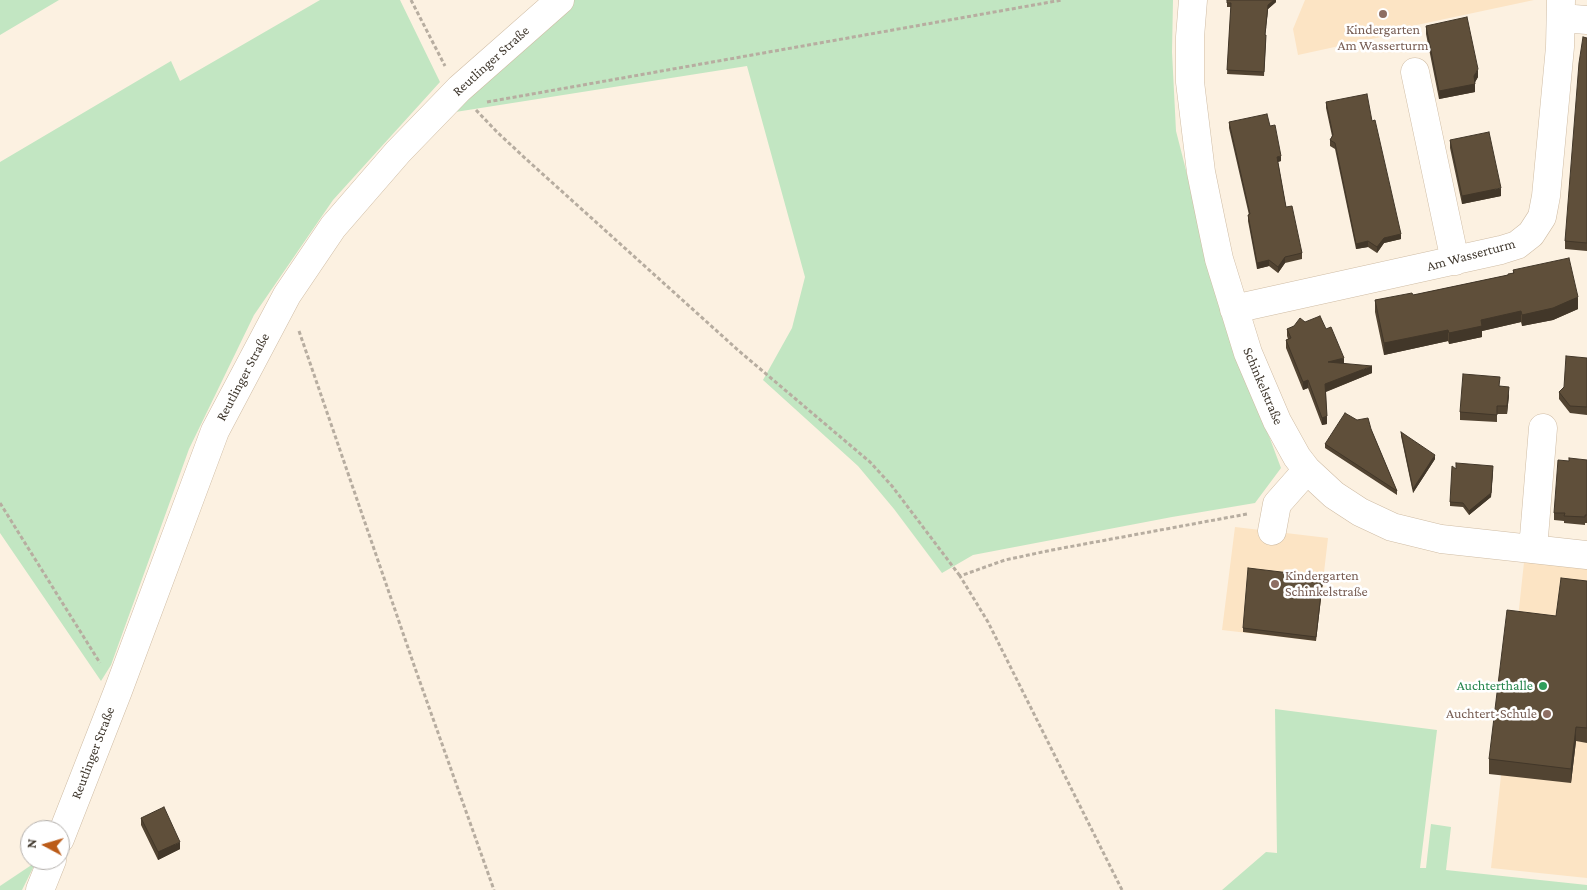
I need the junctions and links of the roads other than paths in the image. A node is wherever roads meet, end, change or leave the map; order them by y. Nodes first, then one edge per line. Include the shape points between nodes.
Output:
1 (560, 0) edge
2 (1192, 0) edge
3 (1570, 12) edge
4 (1414, 72) dead end
5 (1455, 260) junction
6 (1234, 309) junction
7 (1543, 428) dead end
8 (1308, 470) junction
9 (1272, 531) dead end
10 (1533, 550) junction
11 (1587, 555) edge
12 (67, 820) edge
13 (48, 870) edge
14 (40, 890) edge

1 - 12 street, Reutlinger Straße via 465,97 398,152 333,227 287,295 215,431
2 - 6 street, Schinkelstraße via 1190,82 1196,138 1211,221
3 - 5 street, Am Wasserturm via 1542,217 1531,234 1517,245
4 - 5 street
5 - 6 street, Am Wasserturm
6 - 8 street, Schinkelstraße via 1248,354 1277,421
7 - 10 street
8 - 9 street via 1277,504
8 - 10 street, Schinkelstraße via 1348,505 1392,527 1428,537
10 - 11 street, Schinkelstraße
13 - 14 street

